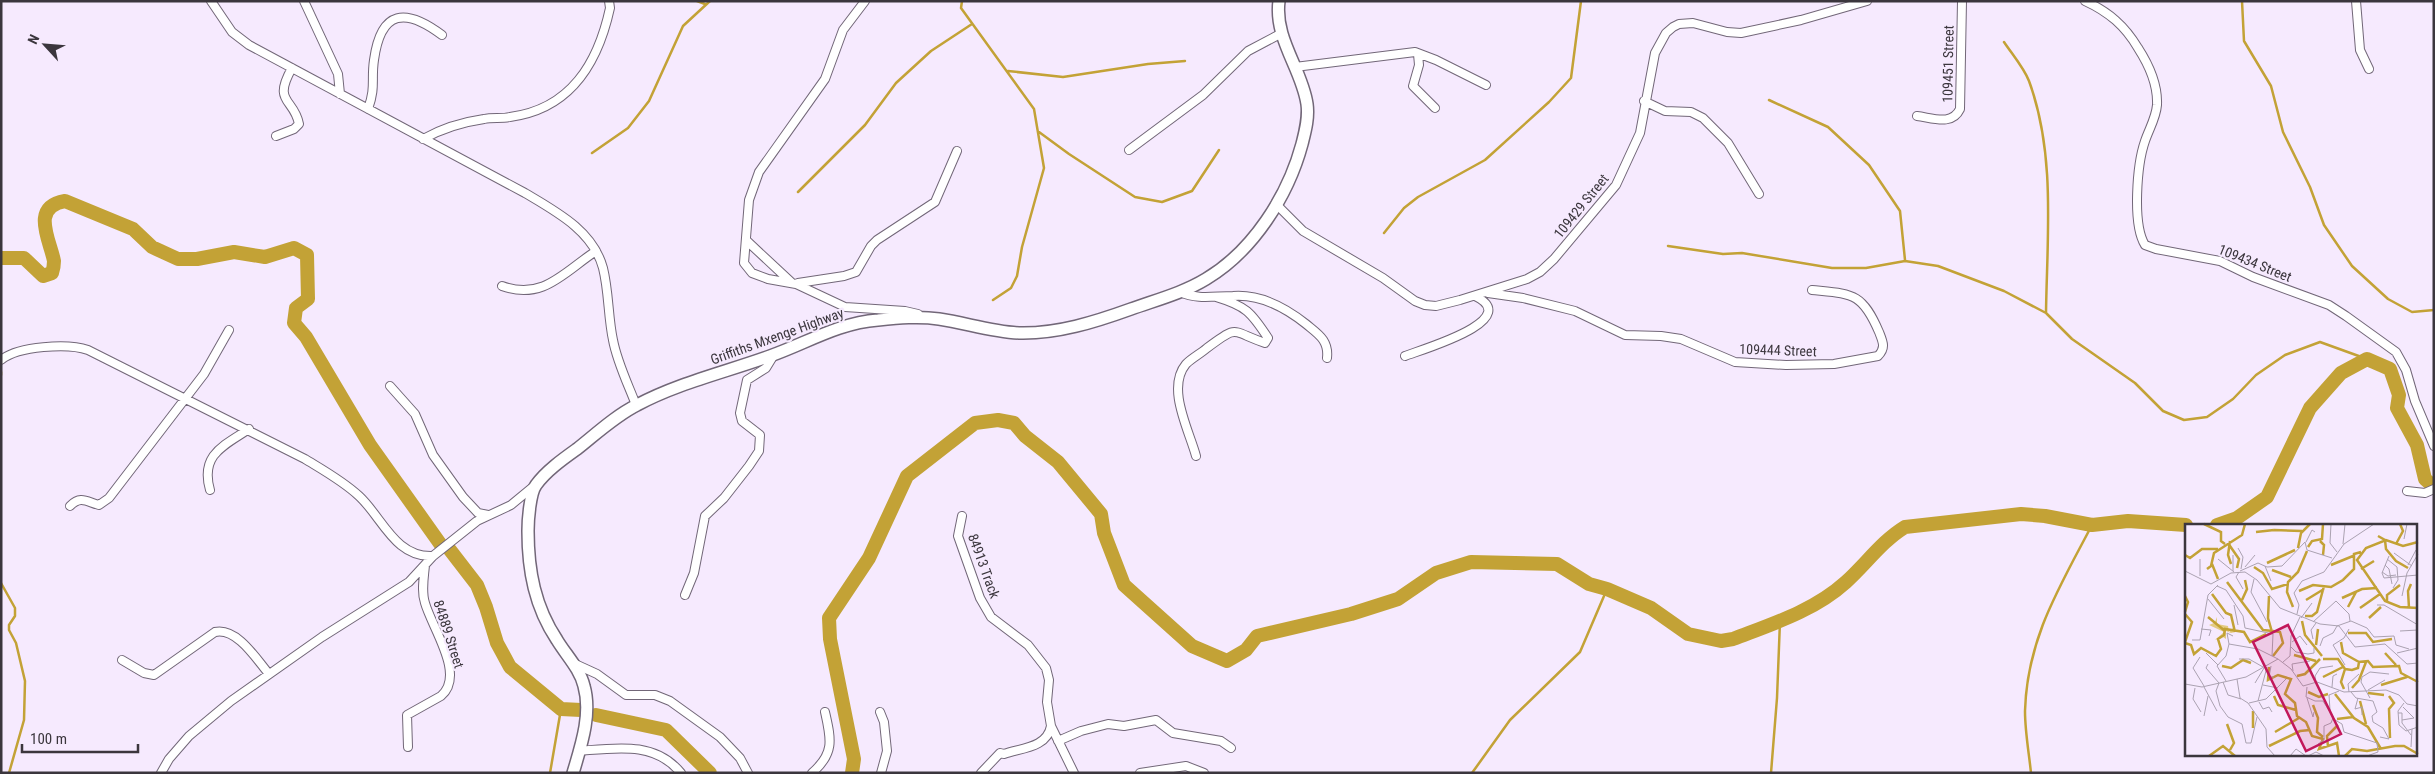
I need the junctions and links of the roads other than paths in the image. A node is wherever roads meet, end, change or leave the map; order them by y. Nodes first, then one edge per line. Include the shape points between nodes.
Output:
1 (210, 1) edge
2 (304, 1) edge
3 (609, 1) edge
4 (865, 1) edge
5 (1279, 1) edge
6 (1867, 1) edge
7 (1962, 1) edge
8 (2085, 1) edge
9 (2356, 1) edge
10 (1282, 33) junction
11 (442, 35) dead end
12 (1418, 54) junction
13 (1295, 67) junction
14 (292, 68) junction
15 (2369, 69) dead end
16 (1486, 86) dead end
17 (340, 94) junction
18 (1644, 101) junction
19 (1435, 108) dead end
20 (368, 109) junction
21 (1917, 116) dead end
22 (276, 136) dead end
23 (423, 139) junction
24 (1129, 150) dead end
25 (957, 151) dead end
26 (1759, 194) dead end
27 (1277, 205) junction
28 (747, 241) junction
29 (596, 251) junction
30 (794, 283) junction
31 (502, 286) dead end
32 (1812, 290) dead end
33 (1180, 292) junction
34 (1486, 293) junction
35 (1475, 296) junction
36 (1216, 297) junction
37 (931, 318) junction
38 (229, 330) dead end
39 (774, 355) junction
40 (1405, 356) dead end
41 (1327, 358) dead end
42 (1, 360) edge
43 (390, 386) dead end
44 (184, 400) junction
45 (636, 405) junction
46 (249, 429) junction
47 (2434, 446) edge
48 (1196, 456) dead end
49 (535, 485) junction
50 (2434, 489) edge
51 (210, 490) dead end
52 (2407, 491) dead end
53 (70, 506) dead end
54 (490, 515) junction
55 (962, 516) dead end
56 (433, 556) junction
57 (425, 565) junction
58 (685, 595) dead end
59 (122, 660) dead end
60 (573, 663) junction
61 (269, 674) junction
62 (825, 712) dead end
63 (880, 712) dead end
64 (1051, 726) junction
65 (1058, 741) junction
66 (408, 747) dead end
67 (1231, 748) dead end
68 (579, 751) junction
69 (161, 773) edge
70 (573, 773) edge
71 (681, 773) edge
72 (748, 773) edge
73 (812, 773) edge
74 (881, 773) edge
75 (982, 773) edge
76 (1074, 773) edge
77 (1140, 773) edge
78 (1204, 773) edge

1 - 14 street via 238,37
2 - 17 street via 338,74
3 - 23 street via 606,28 599,49 585,74 563,96 528,114 474,121
4 - 28 street via 843,30 825,79 759,172 749,200
5 - 10 street, Griffiths Mxenge Highway
6 - 18 street, 109429 Street via 1741,33 1693,23 1679,24 1666,33 1655,53
7 - 21 street, 109451 Street via 1960,109 1949,120
8 - 47 street, 109434 Street via 2118,22 2135,43 2154,77 2157,106 2142,154 2137,217 2145,245 2220,261 2329,305 2346,316 2396,352 2406,370
9 - 15 street via 2360,50
10 - 13 street, Griffiths Mxenge Highway
10 - 24 street via 1248,50 1231,65 1219,82
11 - 20 street via 423,21 410,17 396,17 390,21 380,37 376,52 375,88
12 - 13 street via 1403,52
12 - 16 street
12 - 19 street via 1419,65 1413,86
13 - 27 street, Griffiths Mxenge Highway via 1305,93 1307,122 1294,168
14 - 17 street
14 - 22 street via 285,80 285,99 299,124
17 - 20 street
18 - 26 street via 1665,111 1691,112 1703,118 1728,143
18 - 34 street, 109429 Street via 1640,133 1625,167 1616,185 1587,221 1540,272
20 - 23 street
23 - 29 street via 543,204 583,233
25 - 30 street via 935,202 877,240 856,272
27 - 33 street, Griffiths Mxenge Highway via 1257,234 1228,264
27 - 35 street, 109429 Street via 1303,232 1383,278 1415,301 1436,306
28 - 30 street
28 - 30 street via 744,263 752,274
29 - 31 street via 543,288 524,291
29 - 45 street via 606,283 613,343
30 - 37 street via 845,307 905,311
32 - 34 street, 109444 Street via 1847,294 1860,300 1870,311 1884,344 1878,356 1834,364 1735,362 1682,339 1625,335 1575,310
33 - 36 street via 1196,298
33 - 37 street, Griffiths Mxenge Highway via 1109,317 1050,332 1000,331
34 - 35 street, 109429 Street
35 - 40 street via 1485,300 1488,306 1488,314 1481,324 1462,335
36 - 41 street via 1257,298 1295,314 1322,336 1327,346
36 - 48 street via 1248,311 1268,338 1265,343 1244,333 1224,334 1181,372 1179,397
37 - 39 street, Griffiths Mxenge Highway via 851,324 822,332
38 - 44 street via 204,374
39 - 45 street, Griffiths Mxenge Highway
39 - 58 street via 766,368 747,380 741,408 742,421 760,435 759,451 724,498 705,516 694,573
42 - 44 street via 33,349 59,345 78,347
43 - 54 street via 415,414 433,455 463,498 478,513
44 - 46 street
44 - 53 street via 105,502 100,505 82,499
45 - 49 street, Griffiths Mxenge Highway via 556,465
46 - 51 street via 208,464 206,473
46 - 56 street via 351,488 399,544 426,557
49 - 54 street via 511,506
49 - 60 street via 528,523 530,571 542,614
50 - 52 street via 2425,493
54 - 56 street
55 - 64 street, 84913 Track via 958,536 986,609 1001,626 1028,645 1046,668
56 - 57 street
57 - 61 street via 409,582
57 - 66 street, 84889 Street via 424,601 442,643 450,681 441,696 407,715
59 - 61 street via 154,675 220,631 241,642
60 - 68 street via 585,690 585,724
60 - 72 street via 597,674 626,695 655,695 670,701 720,737 740,758
61 - 69 street via 189,736 168,759
62 - 73 street via 830,748 824,763
63 - 74 street via 887,751
64 - 65 street, 84913 Track
64 - 75 street via 1050,733 1042,741 1000,753
65 - 67 street via 1108,724 1124,726 1156,720 1173,733 1221,740
65 - 76 street, 84913 Track
68 - 70 street
68 - 71 street via 610,748 647,750 665,757
77 - 78 street via 1186,766

